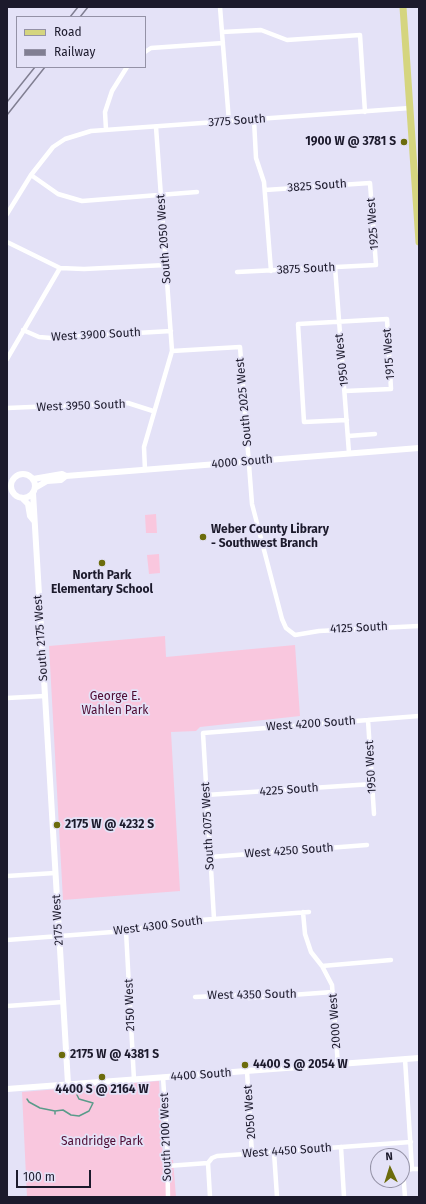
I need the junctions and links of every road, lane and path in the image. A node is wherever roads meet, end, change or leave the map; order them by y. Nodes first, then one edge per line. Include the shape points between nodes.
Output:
1 (220, 7) edge
2 (403, 7) edge
3 (222, 32) junction
4 (223, 44) junction
5 (146, 51) edge
6 (126, 68) edge
7 (410, 108) junction
8 (365, 112) junction
9 (254, 120) junction
10 (229, 122) junction
11 (156, 126) junction
12 (106, 130) junction
13 (31, 175) junction
14 (370, 183) joint
15 (265, 190) junction
16 (197, 192) dead end
17 (161, 195) junction
18 (7, 214) edge
19 (7, 242) edge
20 (419, 242) edge
21 (166, 265) junction
22 (376, 265) joint
23 (335, 267) junction
24 (60, 268) junction
25 (271, 271) junction
26 (237, 272) dead end
27 (338, 322) junction
28 (23, 330) junction
29 (170, 331) junction
30 (172, 351) junction
31 (7, 359) edge
32 (345, 390) junction
33 (7, 408) edge
34 (153, 411) junction
35 (347, 420) junction
36 (375, 434) dead end
37 (348, 436) junction
38 (419, 448) edge
39 (349, 453) junction
40 (249, 461) junction
41 (144, 470) junction
42 (66, 476) junction
43 (10, 479) edge
44 (33, 479) junction
45 (9, 490) edge
46 (34, 491) junction
47 (22, 498) junction
48 (34, 520) junction
49 (419, 626) edge
50 (299, 634) joint
51 (45, 696) junction
52 (7, 698) edge
53 (419, 716) edge
54 (368, 720) junction
55 (203, 733) joint
56 (48, 755) joint
57 (372, 784) junction
58 (206, 796) junction
59 (374, 814) dead end
60 (367, 845) dead end
61 (210, 857) junction
62 (55, 873) junction
63 (7, 876) edge
64 (303, 912) junction
65 (309, 912) dead end
66 (214, 919) junction
67 (126, 931) junction
68 (59, 936) junction
69 (7, 940) edge
70 (391, 960) dead end
71 (322, 966) junction
72 (333, 992) junction
73 (195, 997) dead end
74 (63, 1002) junction
75 (7, 1006) edge
76 (419, 1058) edge
77 (405, 1059) junction
78 (338, 1065) junction
79 (247, 1071) junction
80 (163, 1078) junction
81 (134, 1080) junction
82 (68, 1084) junction
83 (7, 1089) edge
84 (411, 1142) junction
85 (341, 1147) junction
86 (274, 1152) junction
87 (252, 1154) junction
88 (208, 1163) junction
89 (167, 1166) junction
90 (412, 1169) junction
91 (419, 1169) edge
92 (168, 1197) edge
93 (210, 1197) edge
94 (277, 1197) edge
95 (344, 1197) edge
96 (405, 1197) edge

1 - 3 street
2 - 7 main road
3 - 4 street
3 - 8 street via 261,30 287,40 360,35
4 - 5 street via 151,48
4 - 10 street
6 - 12 street via 112,91 106,112
7 - 8 street, 3775 South
7 - 20 main road
8 - 9 street, 3775 South
9 - 10 street, 3775 South
9 - 15 street via 256,158
10 - 11 street, 3775 South
11 - 12 street, 3775 South
11 - 17 street, South 2050 West
12 - 13 street, 3775 South via 91,131 65,139 53,147
13 - 17 street via 58,194 82,201
13 - 18 street
14 - 15 street, 3825 South
14 - 22 street, 1925 West
15 - 25 street
16 - 17 street
17 - 21 street, South 2050 West
19 - 24 street
21 - 24 street
21 - 29 street, South 2050 West
22 - 23 street, 3875 South
23 - 25 street, 3875 South
23 - 27 street, 1950 West
24 - 28 street
25 - 26 street, 3875 South
27 - 32 street, 1950 West
27 - 32 street, 1915 West via 387,319 391,389
27 - 35 street via 298,324 304,422
28 - 29 street, West 3900 South via 39,337 51,338
28 - 31 street
29 - 30 street, South 2050 West
30 - 34 street
30 - 40 street, South 2025 West via 240,347
32 - 35 street, 1950 West
33 - 34 street, West 3950 South via 128,403
34 - 41 street via 144,447
35 - 37 street, 1950 West
36 - 37 street
37 - 39 street, 1950 West
38 - 39 street, 4000 South
39 - 40 street, 4000 South
40 - 41 street, 4000 South
40 - 50 street, South 2025 West via 252,504 282,619 291,632
41 - 42 street, 4000 South
42 - 44 street, 4000 South via 62,474
42 - 46 street, 4000 South via 61,480 47,481
43 - 44 street via 22,474
43 - 45 street
44 - 46 street
45 - 47 street
46 - 47 street
46 - 48 street, South 2175 West
47 - 48 street, South 2175 West via 28,504 30,516
48 - 51 street, South 2175 West
49 - 50 street, 4125 South
51 - 52 street
51 - 56 street, South 2175 West
53 - 54 street, West 4200 South
54 - 55 street, West 4200 South
54 - 57 street, 1950 West
55 - 58 street, South 2075 West
56 - 62 street, 2175 West
57 - 58 street, 4225 South
57 - 59 street, 1950 West
58 - 61 street, South 2075 West
60 - 61 street, West 4250 South
61 - 66 street, South 2075 West
62 - 63 street
62 - 68 street, 2175 West
64 - 65 street, West 4300 South
64 - 66 street, West 4300 South
64 - 71 street, 2000 West via 305,934 311,952
66 - 67 street, West 4300 South via 173,922
67 - 68 street, West 4300 South
67 - 81 street, 2150 West
68 - 69 street, West 4300 South
68 - 74 street, 2175 West
70 - 71 street
71 - 72 street, 2000 West
72 - 73 street, West 4350 South via 249,998 239,995
72 - 78 street, 2000 West
74 - 75 street
74 - 82 street, 2175 West
76 - 77 street, 4400 South
77 - 78 street, 4400 South
77 - 84 street
78 - 79 street, 4400 South
79 - 80 street, 4400 South
79 - 87 street, 2050 West
80 - 81 street, 4400 South
80 - 89 street, South 2100 West
81 - 82 street, 4400 South
82 - 83 street, 4400 South
84 - 85 street, West 4450 South
84 - 90 street
85 - 86 street, West 4450 South
85 - 95 street
86 - 87 street, West 4450 South
86 - 94 street
87 - 88 street, West 4450 South via 218,1156
88 - 89 street, West 4450 South
88 - 93 street
89 - 92 street, South 2100 West
90 - 91 street
90 - 96 street via 404,1172

